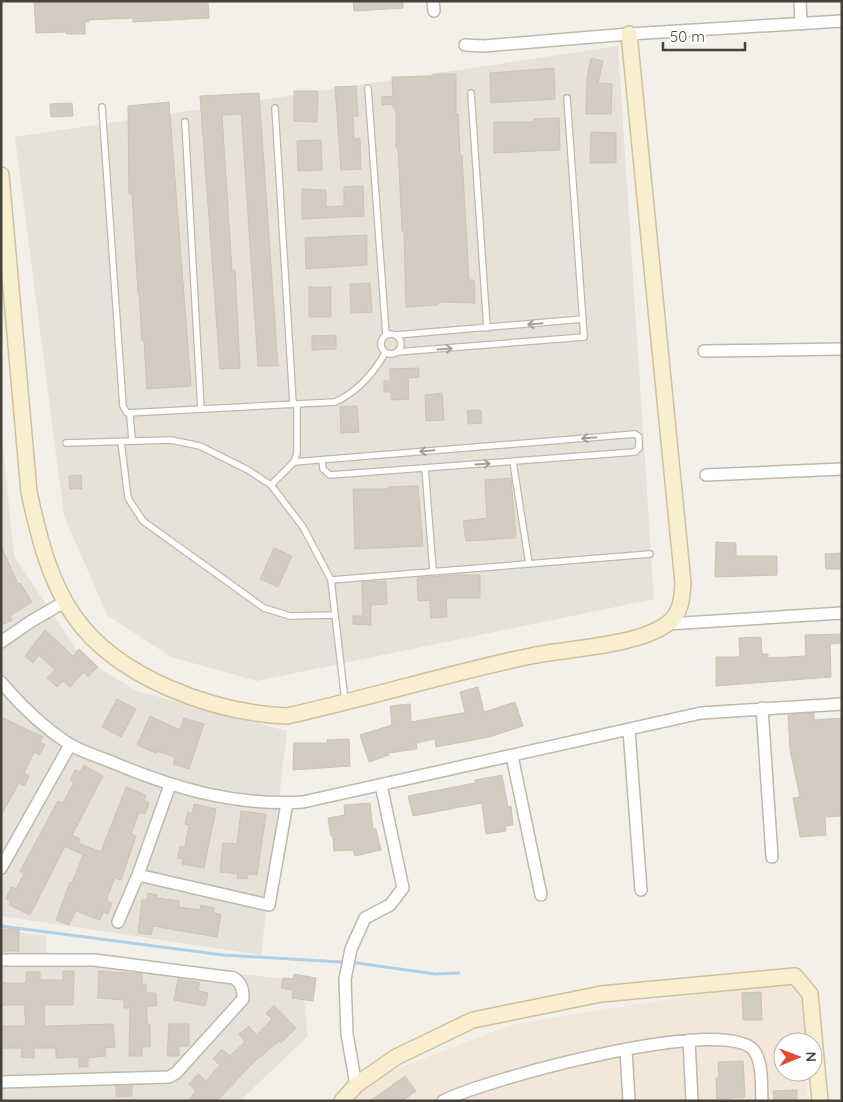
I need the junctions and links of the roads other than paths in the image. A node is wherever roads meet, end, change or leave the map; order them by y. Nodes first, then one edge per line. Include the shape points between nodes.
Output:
1 (800, 1) edge
2 (842, 21) edge
3 (801, 24) junction
4 (629, 34) junction
5 (465, 45) dead end
6 (368, 88) dead end
7 (471, 93) dead end
8 (567, 98) dead end
9 (102, 106) dead end
10 (275, 108) dead end
11 (185, 122) dead end
12 (1, 175) edge
13 (583, 319) junction
14 (487, 328) junction
15 (386, 335) junction
16 (396, 335) junction
17 (842, 349) edge
18 (704, 351) dead end
19 (397, 352) junction
20 (385, 353) junction
21 (295, 404) junction
22 (201, 409) junction
23 (130, 415) junction
24 (132, 440) junction
25 (121, 441) junction
26 (66, 443) dead end
27 (322, 460) junction
28 (294, 462) junction
29 (513, 462) junction
30 (425, 468) junction
31 (842, 469) edge
32 (706, 475) dead end
33 (271, 485) junction
34 (650, 554) dead end
35 (530, 564) junction
36 (433, 572) junction
37 (331, 580) junction
38 (66, 601) junction
39 (842, 613) edge
40 (335, 615) junction
41 (668, 624) junction
42 (1, 642) edge
43 (1, 682) edge
44 (345, 703) junction
45 (842, 704) edge
46 (762, 708) junction
47 (628, 730) junction
48 (70, 744) junction
49 (512, 756) junction
50 (170, 785) junction
51 (381, 785) junction
52 (287, 803) junction
53 (772, 857) dead end
54 (1, 868) edge
55 (138, 875) junction
56 (641, 890) dead end
57 (541, 895) dead end
58 (118, 922) dead end
59 (1, 960) edge
60 (689, 1040) junction
61 (626, 1050) junction
62 (1, 1082) edge
63 (356, 1085) junction
64 (342, 1101) edge
65 (443, 1101) edge
66 (629, 1101) edge
67 (692, 1101) edge
68 (762, 1101) edge
69 (820, 1101) edge

1 - 3 street
2 - 3 street
3 - 4 street
4 - 5 street
4 - 41 street via 683,583 678,613
6 - 15 lane
7 - 14 lane
8 - 13 lane
9 - 23 lane via 123,406
10 - 21 lane
11 - 22 lane
12 - 38 street via 29,492 38,534
13 -> 14 lane
19 -> 13 lane via 582,338
14 - 16 lane
15 - 16 lane
15 - 20 lane via 380,342
16 - 19 lane via 401,344
17 - 18 street
19 - 20 lane
20 - 21 lane via 370,375 344,398 328,403
21 - 22 lane
21 - 28 lane via 298,442
22 - 23 lane
23 - 24 lane
24 - 25 lane
24 - 33 lane via 171,440 200,446
25 - 26 lane
25 - 40 lane via 128,498 143,520 264,608 290,616
27 - 28 lane
29 -> 27 lane via 638,450 638,434
27 - 30 lane via 323,469 330,475
28 - 33 lane
30 -> 29 lane
29 - 35 lane
30 - 36 lane
31 - 32 street
33 - 37 lane via 303,527
34 - 35 lane
35 - 36 lane
36 - 37 lane
37 - 40 lane
38 - 42 street
38 - 44 street via 74,616 114,656 138,672 201,700 259,715 287,716
39 - 41 street
40 - 44 lane
41 - 44 street via 628,640 531,656
43 - 48 street via 32,716
45 - 46 street
46 - 47 street via 701,713
46 - 53 street
47 - 49 street
47 - 56 street
48 - 50 street
48 - 54 street
49 - 51 street
49 - 57 street
50 - 52 street via 229,799
50 - 55 street
51 - 52 street
51 - 63 street via 403,888 390,905 365,918 348,962 347,1034
52 - 55 street via 269,905
55 - 58 street
59 - 62 street via 125,963 234,978 243,990 243,999 176,1073 169,1076
60 - 61 street
60 - 67 street
60 - 68 street via 721,1039 743,1043 755,1052 760,1069
61 - 65 street via 542,1068 458,1093
61 - 66 street
63 - 64 street
63 - 69 street via 396,1057 473,1020 601,994 795,976 810,994

